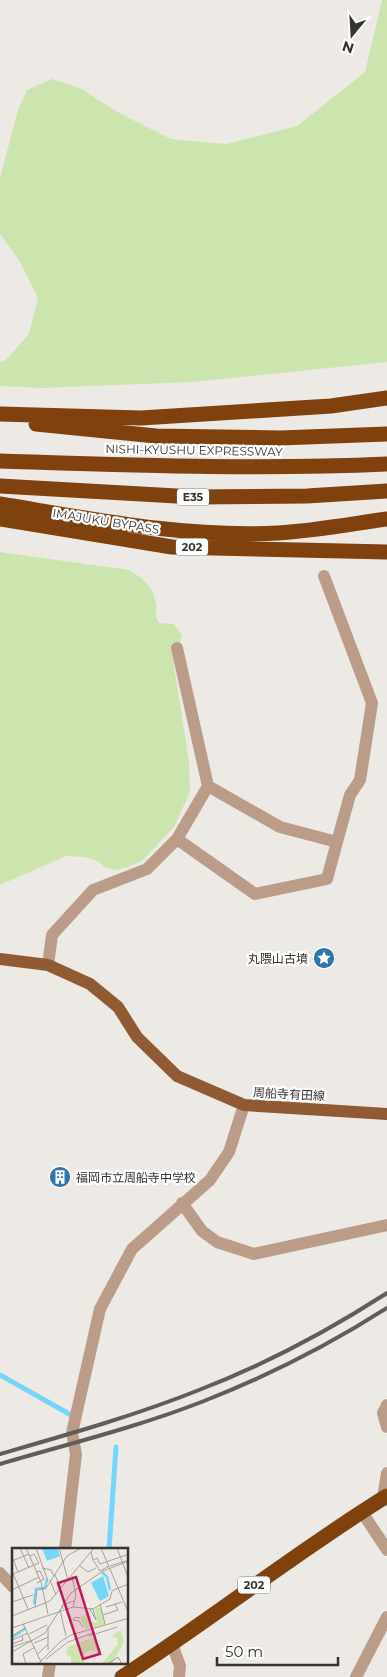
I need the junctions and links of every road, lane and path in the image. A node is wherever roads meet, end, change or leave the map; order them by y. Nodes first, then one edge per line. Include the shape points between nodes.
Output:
1 (387, 398) edge
2 (0, 414) edge
3 (0, 420) edge
4 (387, 434) edge
5 (0, 461) edge
6 (387, 464) edge
7 (0, 486) edge
8 (387, 491) edge
9 (0, 504) edge
10 (0, 519) edge
11 (387, 519) edge
12 (387, 552) edge
13 (324, 576) dead end
14 (177, 648) dead end
15 (208, 786) junction
16 (177, 839) junction
17 (337, 842) junction
18 (0, 959) edge
19 (48, 966) junction
20 (244, 1105) junction
21 (387, 1114) edge
22 (182, 1203) junction
23 (387, 1225) edge
24 (387, 1405) edge
25 (387, 1427) edge
26 (387, 1473) edge
27 (385, 1497) edge
28 (362, 1512) junction
29 (65, 1548) edge
30 (387, 1550) edge
31 (0, 1573) edge
32 (12, 1586) edge
33 (387, 1618) edge
34 (172, 1644) junction
35 (50, 1664) edge
36 (48, 1677) edge
37 (122, 1677) edge
38 (179, 1677) edge
39 (356, 1677) edge

1 - 2 highway via 331,406 141,418
3 - 4 highway via 156,436 280,438
5 - 6 highway, NISHI-KYUSHU EXPRESSWAY via 194,467
7 - 8 highway, E35 via 194,497 307,496
9 - 11 highway via 125,524 205,532 279,533
10 - 12 highway, IMAJUKU BYPASS / 202 via 172,547
13 - 17 street via 372,703 360,780 350,794
14 - 15 street
15 - 16 street
15 - 17 street via 280,827
16 - 17 street via 255,894 327,879
16 - 19 street via 147,869 93,890 52,936
18 - 19 main road, 周船寺有田線
19 - 20 main road, 周船寺有田線 via 90,984 118,1007 137,1036 177,1076
20 - 21 main road, 周船寺有田線
20 - 22 street via 229,1152 210,1180
22 - 23 street via 202,1231 217,1242 254,1254
22 - 29 street via 132,1249 100,1309 72,1433 76,1454
24 - 25 street via 383,1412
26 - 27 street
27 - 28 highway, 202
28 - 30 street
28 - 34 highway, 202
31 - 32 street
33 - 39 street
34 - 37 highway, 202
34 - 38 street via 180,1666
35 - 36 street

